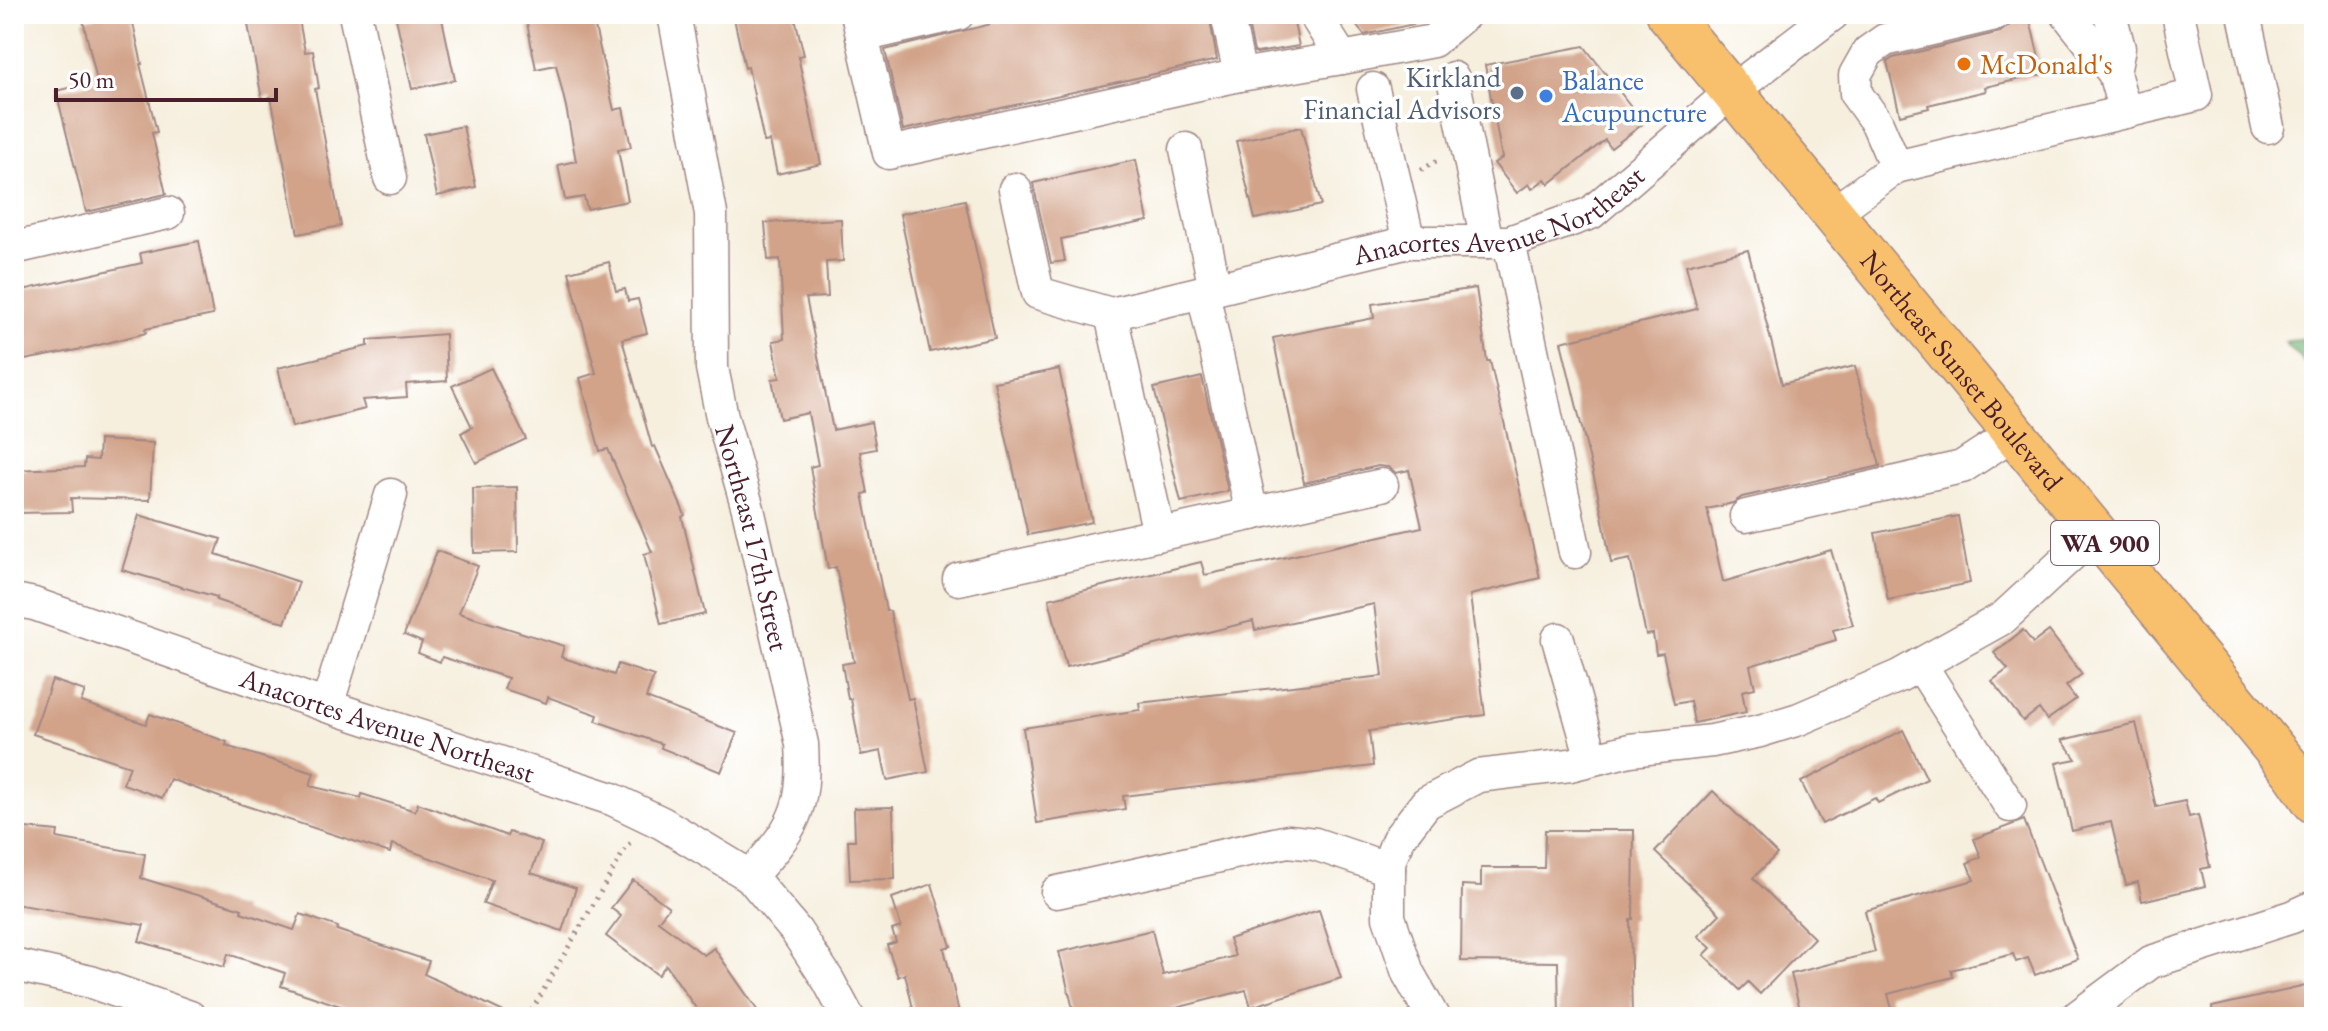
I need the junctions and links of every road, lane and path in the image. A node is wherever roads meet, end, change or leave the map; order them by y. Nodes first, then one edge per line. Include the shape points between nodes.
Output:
1 (355, 14) edge
2 (674, 14) edge
3 (958, 14) edge
4 (1227, 14) edge
5 (1465, 14) edge
6 (1668, 14) edge
7 (1833, 14) edge
8 (1996, 14) edge
9 (2067, 14) edge
10 (2110, 14) edge
11 (2178, 14) edge
12 (2244, 14) edge
13 (1318, 20) dead end
14 (859, 25) edge
15 (1342, 58) junction
16 (2114, 73) junction
17 (1240, 75) junction
18 (1453, 78) dead end
19 (1373, 89) dead end
20 (1731, 92) junction
21 (2125, 112) junction
22 (2268, 127) dead end
23 (1186, 149) dead end
24 (1896, 167) junction
25 (390, 178) dead end
26 (1015, 189) dead end
27 (168, 213) dead end
28 (1832, 214) junction
29 (1409, 242) junction
30 (1498, 242) junction
31 (14, 248) edge
32 (1209, 290) junction
33 (1111, 314) junction
34 (2014, 433) junction
35 (1382, 485) dead end
36 (391, 495) dead end
37 (1252, 514) junction
38 (1746, 516) dead end
39 (2096, 532) junction
40 (1159, 534) junction
41 (1575, 552) dead end
42 (959, 579) dead end
43 (14, 600) edge
44 (1558, 639) dead end
45 (1920, 664) junction
46 (327, 706) junction
47 (1592, 759) junction
48 (2307, 781) edge
49 (2010, 806) dead end
50 (662, 823) junction
51 (1389, 869) junction
52 (750, 876) junction
53 (1057, 892) dead end
54 (2314, 907) edge
55 (14, 965) edge
56 (190, 1017) edge
57 (528, 1017) edge
58 (848, 1017) edge
59 (1433, 1017) edge
60 (2077, 1017) edge

1 - 25 street
2 - 52 street, Northeast 17th Street via 711,214 712,368 802,744 804,771 793,823
3 - 14 street
4 - 17 street
5 - 15 street via 1433,41
6 - 20 main road, Northeast Sunset Boulevard / WA 900
7 - 20 street, Anacortes Avenue Northeast
8 - 24 street via 1885,40 1868,52 1855,75 1856,94 1877,123
9 - 16 street
10 - 16 street via 2119,48
11 - 21 street via 2196,95
12 - 22 street
13 - 15 street
14 - 17 street via 889,153
15 - 17 street
16 - 21 street
18 - 30 street
19 - 29 street
20 - 28 main road, Northeast Sunset Boulevard / WA 900
20 - 30 street, Anacortes Avenue Northeast via 1591,213
21 - 24 street
23 - 32 street
24 - 28 street
26 - 33 street via 1038,293
27 - 31 street
28 - 34 main road, Northeast Sunset Boulevard / WA 900
29 - 30 street, Anacortes Avenue Northeast
29 - 32 street, Anacortes Avenue Northeast
30 - 41 street
32 - 33 street, Anacortes Avenue Northeast
32 - 37 street
33 - 40 street
34 - 38 street via 1962,467
34 - 39 main road, Northeast Sunset Boulevard / WA 900
35 - 37 street
36 - 46 street
37 - 40 street
39 - 45 street via 2003,618
39 - 48 main road, Northeast Sunset Boulevard / WA 900
40 - 42 street
43 - 46 street, Anacortes Avenue Northeast
44 - 47 street
45 - 47 street via 1760,731
45 - 49 street
46 - 50 street, Anacortes Avenue Northeast via 612,799
47 - 51 street via 1478,776 1426,803 1398,839
50 - 52 street, Anacortes Avenue Northeast
50 - 57 path via 627,846
51 - 53 street via 1315,844 1288,841
51 - 59 street via 1389,917 1408,973
52 - 58 street via 796,931
54 - 60 street via 2151,962
55 - 56 street via 91,982

